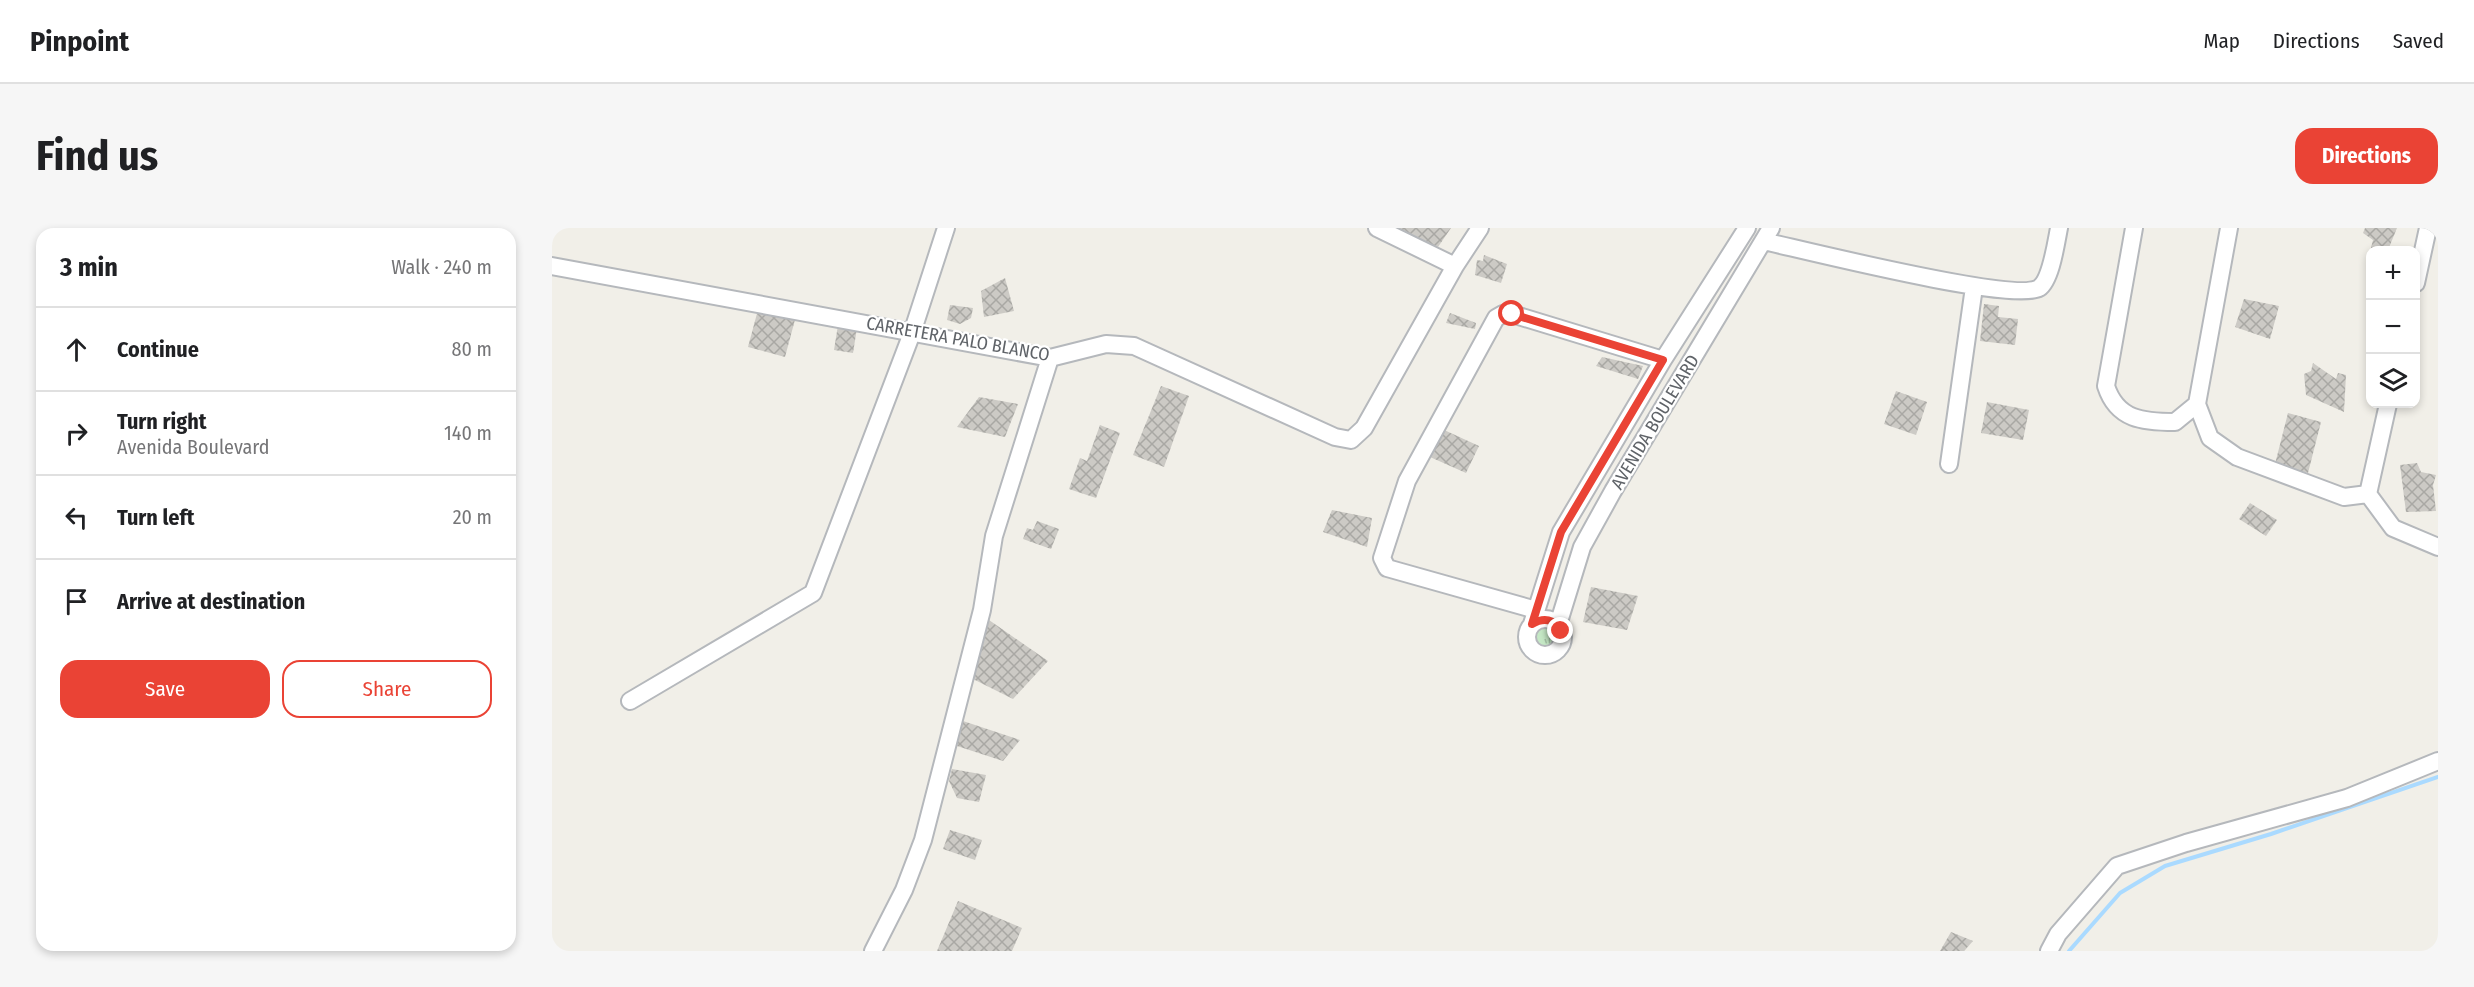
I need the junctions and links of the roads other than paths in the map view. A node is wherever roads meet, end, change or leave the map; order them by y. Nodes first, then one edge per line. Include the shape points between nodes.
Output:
1 (946, 228) edge
2 (1377, 228) edge
3 (1480, 228) edge
4 (1747, 228) edge
5 (2059, 228) edge
6 (2134, 228) edge
7 (2229, 228) edge
8 (2428, 228) edge
9 (1767, 235) edge
10 (2420, 262) edge
11 (552, 266) edge
12 (1455, 266) junction
13 (1974, 287) junction
14 (912, 333) junction
15 (1050, 358) junction
16 (1663, 360) junction
17 (2197, 404) junction
18 (2387, 408) edge
19 (1949, 464) dead end
20 (2368, 494) junction
21 (2438, 547) edge
22 (1534, 617) junction
23 (1558, 626) junction
24 (630, 701) dead end
25 (2438, 761) edge
26 (873, 951) edge
27 (2049, 951) edge

1 - 14 street
2 - 12 street
3 - 12 street, CARRETERA PALO BLANCO
4 - 16 street, AVENIDA BOULEVARD
5 - 13 street via 2047,277 2040,287 2027,292
6 - 17 street via 2106,386 2110,400 2127,415 2147,422 2175,422
7 - 17 street
8 - 10 street
9 - 13 street
9 - 23 street, AVENIDA BOULEVARD via 1582,547
11 - 14 street, CARRETERA PALO BLANCO
12 - 15 street, CARRETERA PALO BLANCO via 1364,428 1351,440 1335,437 1134,346 1106,344
13 - 19 street
14 - 15 street, CARRETERA PALO BLANCO
14 - 24 street via 813,593
15 - 26 street via 994,536 982,610 923,840 904,890
16 - 22 street, AVENIDA BOULEVARD via 1561,532
16 - 22 street via 1503,314 1497,318 1407,481 1382,558 1387,568
17 - 20 street via 2210,438 2237,457 2344,497
18 - 20 street
20 - 21 street via 2393,528
22 - 23 street
22 - 23 street via 1527,634 1529,646 1544,655 1555,651 1562,642
25 - 27 street via 2347,798 2117,866 2058,934

